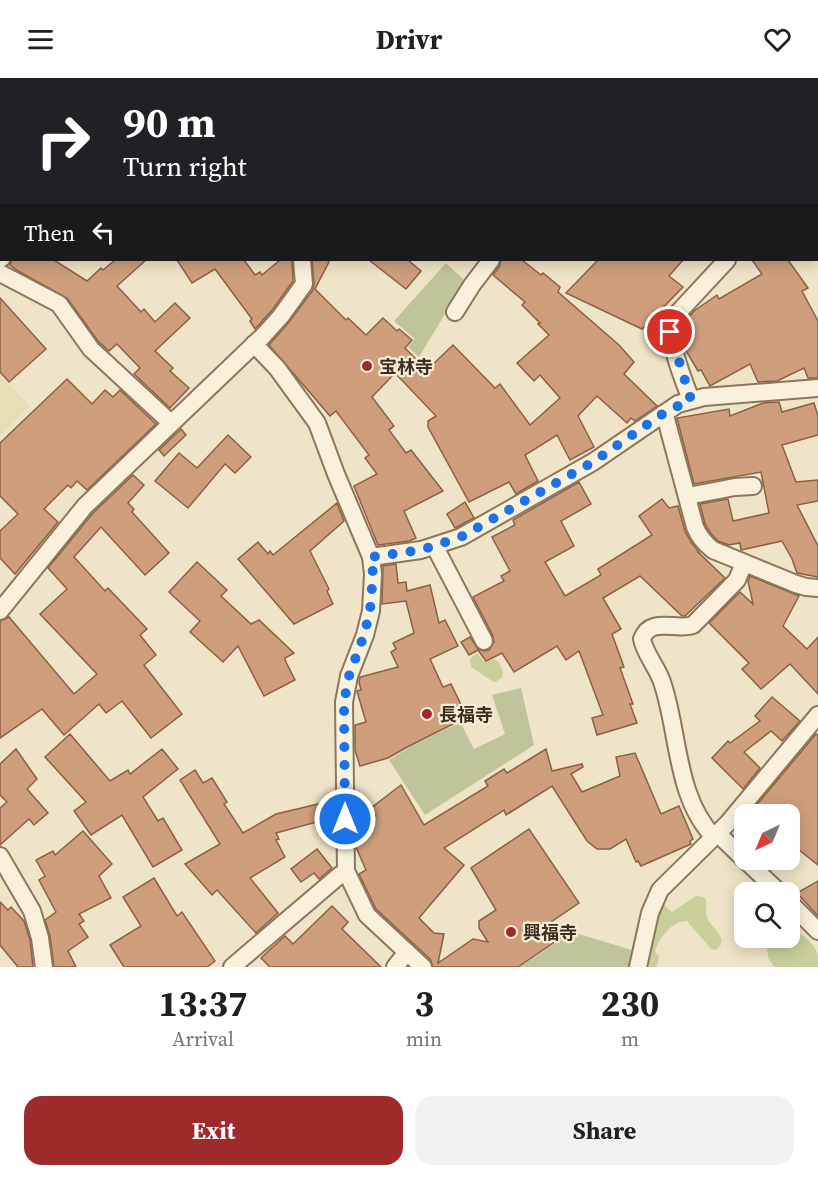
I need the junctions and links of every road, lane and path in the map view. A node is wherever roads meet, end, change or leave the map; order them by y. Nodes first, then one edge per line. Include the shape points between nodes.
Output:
1 (302, 261) edge
2 (490, 261) edge
3 (726, 261) edge
4 (0, 273) edge
5 (455, 312) dead end
6 (254, 344) junction
7 (818, 388) edge
8 (691, 400) junction
9 (663, 414) junction
10 (171, 423) junction
11 (753, 486) dead end
12 (687, 496) junction
13 (435, 547) junction
14 (371, 557) junction
15 (744, 563) junction
16 (818, 588) edge
17 (0, 611) edge
18 (484, 641) dead end
19 (818, 715) edge
20 (716, 835) junction
21 (734, 850) edge
22 (0, 856) edge
23 (756, 870) edge
24 (346, 873) junction
25 (768, 882) edge
26 (800, 913) edge
27 (818, 931) edge
28 (406, 952) junction
29 (44, 967) edge
30 (232, 967) edge
31 (395, 967) edge
32 (423, 967) edge
33 (638, 967) edge

1 - 6 street via 300,291
2 - 5 street
3 - 8 street via 670,326
4 - 10 street via 59,304 91,349
6 - 10 street
6 - 14 street via 277,368 317,423
7 - 8 street
8 - 9 street
9 - 12 street
9 - 13 street via 573,474 461,537
10 - 17 street via 85,506
11 - 12 street
12 - 15 street via 698,536 713,550
13 - 14 street
13 - 18 street
14 - 24 street via 370,611 344,702
15 - 16 street
15 - 20 street via 737,580 693,625 665,624 647,631 642,639 662,681 679,760 697,813 705,827
19 - 20 street
20 - 21 street
20 - 33 street via 658,893
22 - 29 street via 32,911
23 - 25 street
24 - 28 street via 367,915
24 - 30 street
26 - 27 street
28 - 31 street
28 - 32 street

